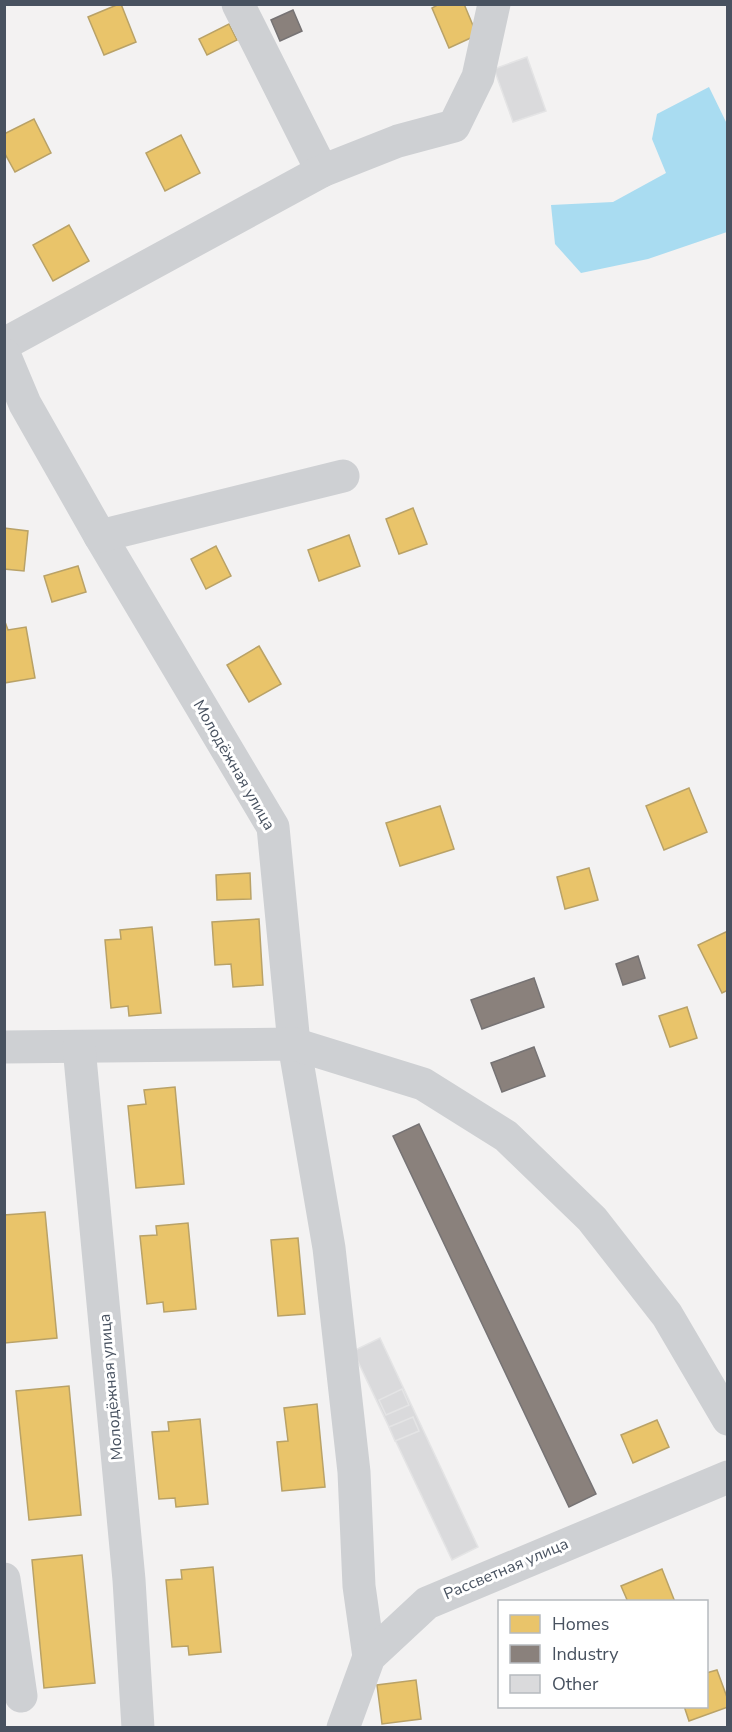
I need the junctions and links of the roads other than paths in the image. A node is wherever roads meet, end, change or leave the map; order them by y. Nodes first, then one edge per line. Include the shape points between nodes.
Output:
1 (238, 4) edge
2 (494, 4) edge
3 (322, 171) junction
4 (4, 344) edge
5 (4, 354) edge
6 (343, 476) dead end
7 (100, 536) junction
8 (294, 1044) junction
9 (4, 1047) edge
10 (79, 1047) junction
11 (728, 1419) edge
12 (728, 1477) edge
13 (4, 1579) edge
14 (369, 1657) junction
15 (21, 1696) dead end
16 (138, 1728) edge
17 (343, 1728) edge

1 - 3 street
2 - 3 street via 478,77 454,126 398,141
3 - 4 street
5 - 7 street, Молодёжная улица via 25,404
6 - 7 street
7 - 8 street, Молодёжная улица via 273,827
8 - 10 street
8 - 11 street via 423,1084 506,1136 592,1219 667,1314
8 - 14 street, Молодёжная улица via 329,1248 354,1472 359,1586
9 - 10 street
10 - 16 street, Молодёжная улица via 129,1580
12 - 14 street, Рассветная улица via 427,1603
13 - 15 street
14 - 17 street, Рассветная улица

